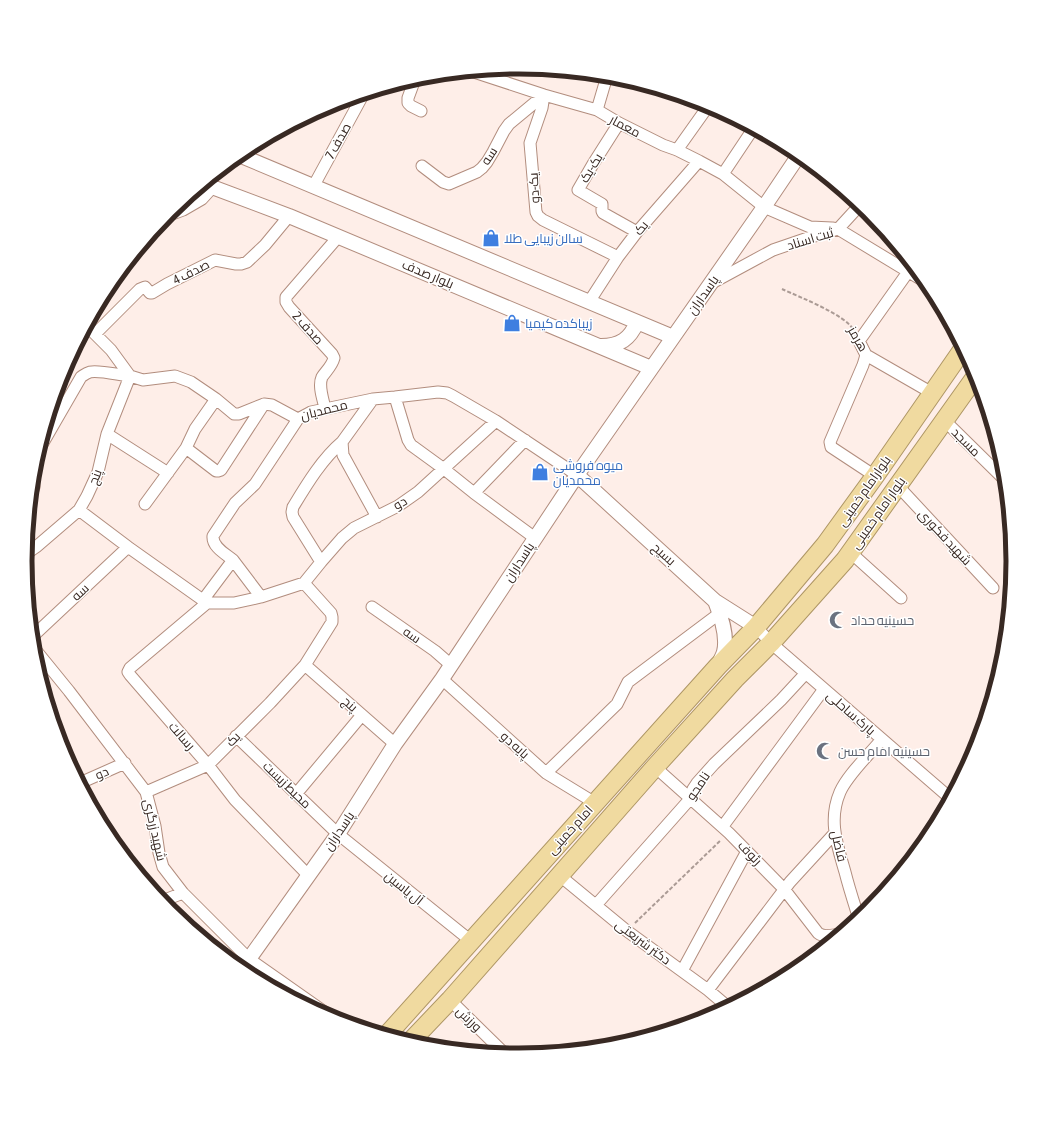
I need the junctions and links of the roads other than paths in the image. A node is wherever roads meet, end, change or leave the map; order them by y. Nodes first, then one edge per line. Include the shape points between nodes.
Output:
1 (493, 76) edge
2 (605, 83) edge
3 (412, 87) edge
4 (544, 95) junction
5 (359, 101) edge
6 (597, 110) junction
7 (421, 111) dead end
8 (704, 112) edge
9 (619, 123) junction
10 (750, 134) edge
11 (677, 150) junction
12 (247, 158) edge
13 (699, 161) junction
14 (795, 161) edge
15 (422, 166) dead end
16 (723, 174) junction
17 (208, 186) edge
18 (313, 187) junction
19 (207, 188) edge
20 (764, 207) junction
21 (182, 210) edge
22 (856, 210) edge
23 (288, 216) junction
24 (838, 229) junction
25 (637, 232) junction
26 (338, 237) junction
27 (618, 257) junction
28 (908, 272) junction
29 (912, 274) edge
30 (710, 283) junction
31 (589, 302) junction
32 (637, 322) junction
33 (91, 330) edge
34 (673, 337) junction
35 (598, 346) junction
36 (960, 354) edge
37 (866, 355) junction
38 (651, 368) junction
39 (130, 376) junction
40 (972, 382) edge
41 (932, 393) junction
42 (395, 397) junction
43 (216, 399) junction
44 (372, 399) junction
45 (264, 404) junction
46 (325, 408) junction
47 (298, 419) junction
48 (944, 420) junction
49 (496, 421) junction
50 (50, 430) edge
51 (107, 434) junction
52 (525, 440) junction
53 (342, 442) junction
54 (186, 448) junction
55 (444, 469) junction
56 (168, 473) junction
57 (998, 473) edge
58 (577, 475) junction
59 (875, 476) junction
60 (898, 486) junction
61 (474, 493) junction
62 (145, 504) dead end
63 (79, 510) junction
64 (377, 517) junction
65 (535, 538) junction
66 (128, 547) junction
67 (32, 550) edge
68 (850, 552) junction
69 (233, 560) junction
70 (321, 562) junction
71 (304, 583) junction
72 (993, 588) dead end
73 (261, 597) junction
74 (901, 598) dead end
75 (205, 601) junction
76 (372, 607) dead end
77 (718, 607) junction
78 (756, 627) junction
79 (37, 632) edge
80 (770, 643) junction
81 (41, 657) edge
82 (305, 665) junction
83 (451, 665) junction
84 (718, 666) junction
85 (806, 673) junction
86 (442, 679) junction
87 (824, 689) junction
88 (362, 715) junction
89 (236, 736) junction
90 (882, 739) junction
91 (395, 744) junction
92 (125, 763) junction
93 (208, 765) junction
94 (655, 767) junction
95 (546, 773) junction
96 (84, 781) edge
97 (146, 792) junction
98 (296, 794) junction
99 (946, 795) edge
100 (690, 799) junction
101 (594, 803) junction
102 (726, 829) junction
103 (338, 834) junction
104 (834, 834) junction
105 (747, 851) junction
106 (559, 875) junction
107 (309, 876) junction
108 (784, 889) junction
109 (183, 893) junction
110 (168, 899) edge
111 (596, 905) junction
112 (857, 912) edge
113 (831, 935) edge
114 (471, 942) junction
115 (245, 964) edge
116 (247, 965) edge
117 (682, 971) junction
118 (280, 986) edge
119 (708, 990) junction
120 (450, 1000) junction
121 (723, 1003) edge
122 (390, 1031) edge
123 (415, 1037) edge
124 (498, 1047) edge

1 - 4 street, معمار
2 - 6 street
3 - 7 street via 408,103
4 - 6 street, معمار
4 - 15 street, سه via 509,124 493,152 477,172 448,184
4 - 27 street, یک-دو via 530,143 536,212 543,220
5 - 18 street, صدف 7
6 - 9 street, معمار
8 - 11 street
9 - 11 street, معمار
9 - 25 street, یک-یک via 578,190 602,204 603,213
10 - 16 street
11 - 13 street, معمار
12 - 18 street
13 - 16 street, معمار
13 - 25 street, یک
14 - 20 street, پاسداران
16 - 20 street, معمار
17 - 23 street, بلوار صدف
18 - 31 street
19 - 21 street via 202,199
20 - 24 street, معمار via 810,226
20 - 30 street, پاسداران
22 - 24 street
23 - 26 street, بلوار صدف
23 - 33 street, صدف 4 via 265,245 247,262 236,264 215,260 152,293 144,287
24 - 28 street, ثبت اسناد
24 - 30 street, ثبت اسناد via 774,250
25 - 27 street, یک
26 - 35 street, بلوار صدف
26 - 46 street, صدف 2 via 286,297 289,307 334,358 320,385
27 - 31 street, یک
28 - 29 street, ثبت اسناد
28 - 37 street, هرمز via 859,341
30 - 34 street, پاسداران
31 - 32 street
32 - 34 street
32 - 35 street via 623,341
33 - 39 street via 111,350
34 - 38 street, پاسداران
35 - 38 street, بلوار صدف
36 - 41 highway, بلوارامام خمینی
37 - 41 street, هرمز
37 - 59 street via 830,442 831,447
38 - 58 street, پاسداران
39 - 43 street via 142,380 175,376 191,382
39 - 50 street via 96,372 85,374
39 - 51 street, پنج
40 - 48 highway, بلوار امام خمینی
41 - 59 highway, بلوارامام خمینی
42 - 44 street, محمدیان
42 - 49 street, محمدیان via 447,393
42 - 55 street via 411,445
43 - 45 street via 234,414
43 - 54 street via 195,429
44 - 46 street, محمدیان
44 - 53 street
45 - 47 street, محمدیان via 272,405
45 - 54 street via 221,470 216,471
46 - 47 street, محمدیان
47 - 69 street via 256,484 235,503 212,536 215,545
48 - 57 street, مسجد
48 - 60 highway, بلوار امام خمینی
49 - 52 street, محمدیان
49 - 55 street, دو
51 - 56 street
51 - 63 street, پنج via 98,472
52 - 58 street, محمدیان
52 - 61 street
53 - 64 street via 343,455
53 - 70 street via 314,474 292,512
54 - 56 street
55 - 61 street
55 - 64 street, دو via 418,492
56 - 62 street
58 - 65 street, پاسداران
58 - 77 street, بسیح
59 - 78 highway, بلوارامام خمینی via 825,545
60 - 68 highway, بلوار امام خمینی
60 - 72 street, شهید فکوری
61 - 65 street
63 - 66 street
63 - 67 street, پنج
64 - 70 street, دو via 354,528
65 - 83 street, پاسداران
66 - 75 street
66 - 79 street, سه
68 - 74 street
68 - 80 highway, بلوار امام خمینی
69 - 73 street
69 - 75 street
70 - 71 street, دو
71 - 73 street
71 - 82 street via 331,612 332,617 332,622
73 - 75 street via 234,603
75 - 93 street, رسالت via 128,672
76 - 83 street, سه
77 - 78 street, بسیح
77 - 84 street via 725,633 724,651
77 - 95 street via 628,682 616,704
78 - 80 street, پارک ساحلی
78 - 84 highway, امام خمینی
80 - 85 street, پارک ساحلی
80 - 94 highway, امام خمینی
81 - 92 street, شهید زرگری
82 - 88 street, پنج
82 - 89 street, یک
83 - 86 street, پاسداران
84 - 101 highway, امام خمینی
85 - 87 street, پارک ساحلی
85 - 100 street, نامجو via 697,782
86 - 91 street, پاسداران
86 - 95 street, پایه دو
87 - 90 street, پارک ساحلی
87 - 102 street
88 - 91 street, پنج
88 - 98 street
89 - 93 street, یک
89 - 98 street, محیط زیست
90 - 99 street, پارک ساحلی
90 - 104 street, فاضل via 849,777 841,792 835,807
91 - 103 street, پاسداران
92 - 96 street, دو
92 - 97 street, شهید زرگری
93 - 97 street, یک
93 - 107 street, رسالت via 235,800
94 - 100 street, رئوف
94 - 106 highway, امام خمینی
95 - 101 street, پایه دو
97 - 109 street, شهید زرگری via 163,867
98 - 103 street, محیط زیست
100 - 102 street, رئوف
100 - 111 street, نامجو
101 - 114 highway, امام خمینی
102 - 105 street, رئوف
103 - 107 street, پاسداران
103 - 114 street, آل یاسین
104 - 108 street
104 - 112 street, فاضل
105 - 108 street, رئوف
105 - 117 street
106 - 111 street, دکتر شریعتی
106 - 120 highway, امام خمینی
107 - 115 street, پاسداران
108 - 113 street, رئوف via 818,933 822,936
108 - 119 street
109 - 110 street
109 - 115 street, شهید زرگری
111 - 117 street, دکتر شریعتی
114 - 122 highway, امام خمینی
116 - 118 street, شهید زرگری
117 - 119 street, دکتر شریعتی
119 - 121 street, دکتر شریعتی
120 - 123 highway, امام خمینی
120 - 124 street, ورزش

